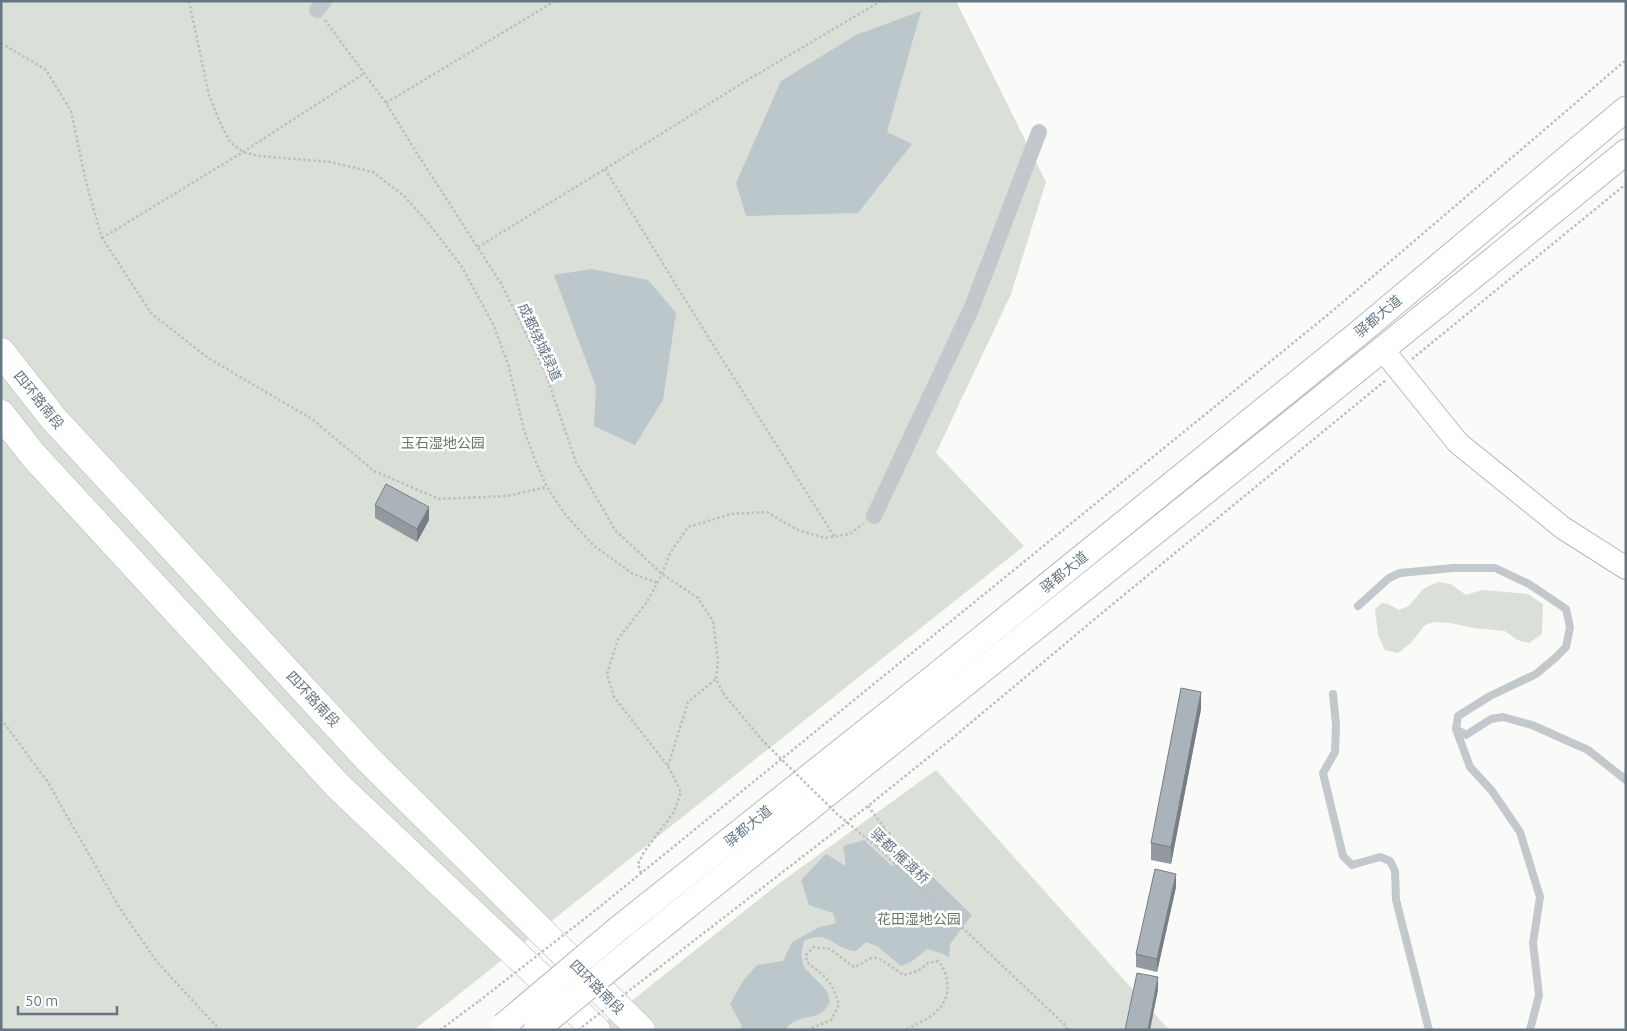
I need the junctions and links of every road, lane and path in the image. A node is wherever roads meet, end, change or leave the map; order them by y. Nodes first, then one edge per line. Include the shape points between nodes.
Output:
1 (189, 1) edge
2 (555, 1) edge
3 (880, 1) edge
4 (320, 5) edge
5 (1, 43) edge
6 (1626, 60) edge
7 (365, 73) junction
8 (386, 103) junction
9 (1626, 109) edge
10 (1039, 132) dead end
11 (243, 152) junction
12 (1626, 152) edge
13 (605, 169) junction
14 (1626, 184) edge
15 (102, 238) junction
16 (478, 247) junction
17 (1383, 350) junction
18 (1, 352) edge
19 (1399, 370) junction
20 (1, 414) edge
21 (547, 487) junction
22 (874, 516) joint
23 (834, 536) junction
24 (1626, 568) edge
25 (662, 574) junction
26 (658, 583) junction
27 (1358, 606) dead end
28 (716, 679) junction
29 (723, 693) joint
30 (1333, 694) dead end
31 (1, 720) edge
32 (1456, 729) junction
33 (668, 766) junction
34 (1626, 780) edge
35 (868, 806) junction
36 (877, 848) junction
37 (640, 872) junction
38 (500, 1028) edge
39 (220, 1030) edge
40 (440, 1030) edge
41 (536, 1030) edge
42 (578, 1030) edge
43 (596, 1030) edge
44 (641, 1030) edge
45 (807, 1030) edge
46 (904, 1030) edge
47 (1068, 1030) edge
48 (1428, 1030) edge
49 (1530, 1030) edge

1 - 11 path via 209,95 231,143
2 - 8 path
3 - 13 path
4 - 7 path, 成都绕城绿道
5 - 15 path via 46,70 71,111
6 - 37 path via 1322,319
7 - 8 path, 成都绕城绿道
7 - 11 path
8 - 16 path, 成都绕城绿道
9 - 38 main road, 驿都大道, bridge via 1359,332 618,929
10 - 22 street via 972,307
11 - 15 path
11 - 21 path via 330,162 372,172 404,196 462,267 493,324 508,364 524,430
12 - 17 main road, 驿都大道
13 - 16 path
13 - 23 path
14 - 19 path
15 - 21 path via 151,313 208,358 312,419 374,471 439,499 507,496
16 - 25 path, 成都绕城绿道 via 502,285 545,372 576,462 615,530
17 - 19 street
17 - 41 main road, 驿都大道, bridge
18 - 44 highway, 四环路南段 via 53,418 360,750
19 - 24 street via 1458,443 1563,528
19 - 35 path
20 - 43 highway via 33,455 338,786
21 - 26 path via 565,514 593,545 633,574
22 - 23 path via 850,534
23 - 25 path via 825,538 798,530 768,512 731,514 688,527 670,552
25 - 26 path
25 - 28 path, 成都绕城绿道 via 698,598 713,621 718,661
26 - 33 path via 618,639 607,674 614,697
27 - 32 lane via 1389,578 1400,573 1495,568 1529,584 1566,609 1570,627 1566,647 1536,674 1458,716
28 - 29 path, 成都绕城绿道
28 - 33 path via 688,702
29 - 36 path, 驿都·雁渡桥, bridge via 762,740 837,814
30 - 48 lane via 1334,752 1323,773 1343,856 1352,865 1380,856 1390,861 1395,870 1396,900
31 - 39 path via 47,781 119,907 157,962
32 - 34 lane via 1466,735 1491,719 1503,717 1532,725 1588,750
32 - 49 lane via 1470,767 1492,791 1520,832 1540,897 1533,943 1539,996
33 - 37 path via 681,792 674,812 644,852 638,864
35 - 36 path, bridge via 886,830 881,832 879,835 880,841 884,844 889,843 890,834 883,832 880,835 880,839 882,843
35 - 42 path, bridge
36 - 47 path, 驿都·雁渡桥, bridge
37 - 40 path, bridge
45 - 46 path via 831,1020 839,1005 828,979 807,962 806,955 814,947 830,949 854,967 878,957 904,975 938,961 946,976 948,990 945,1002 937,1012

